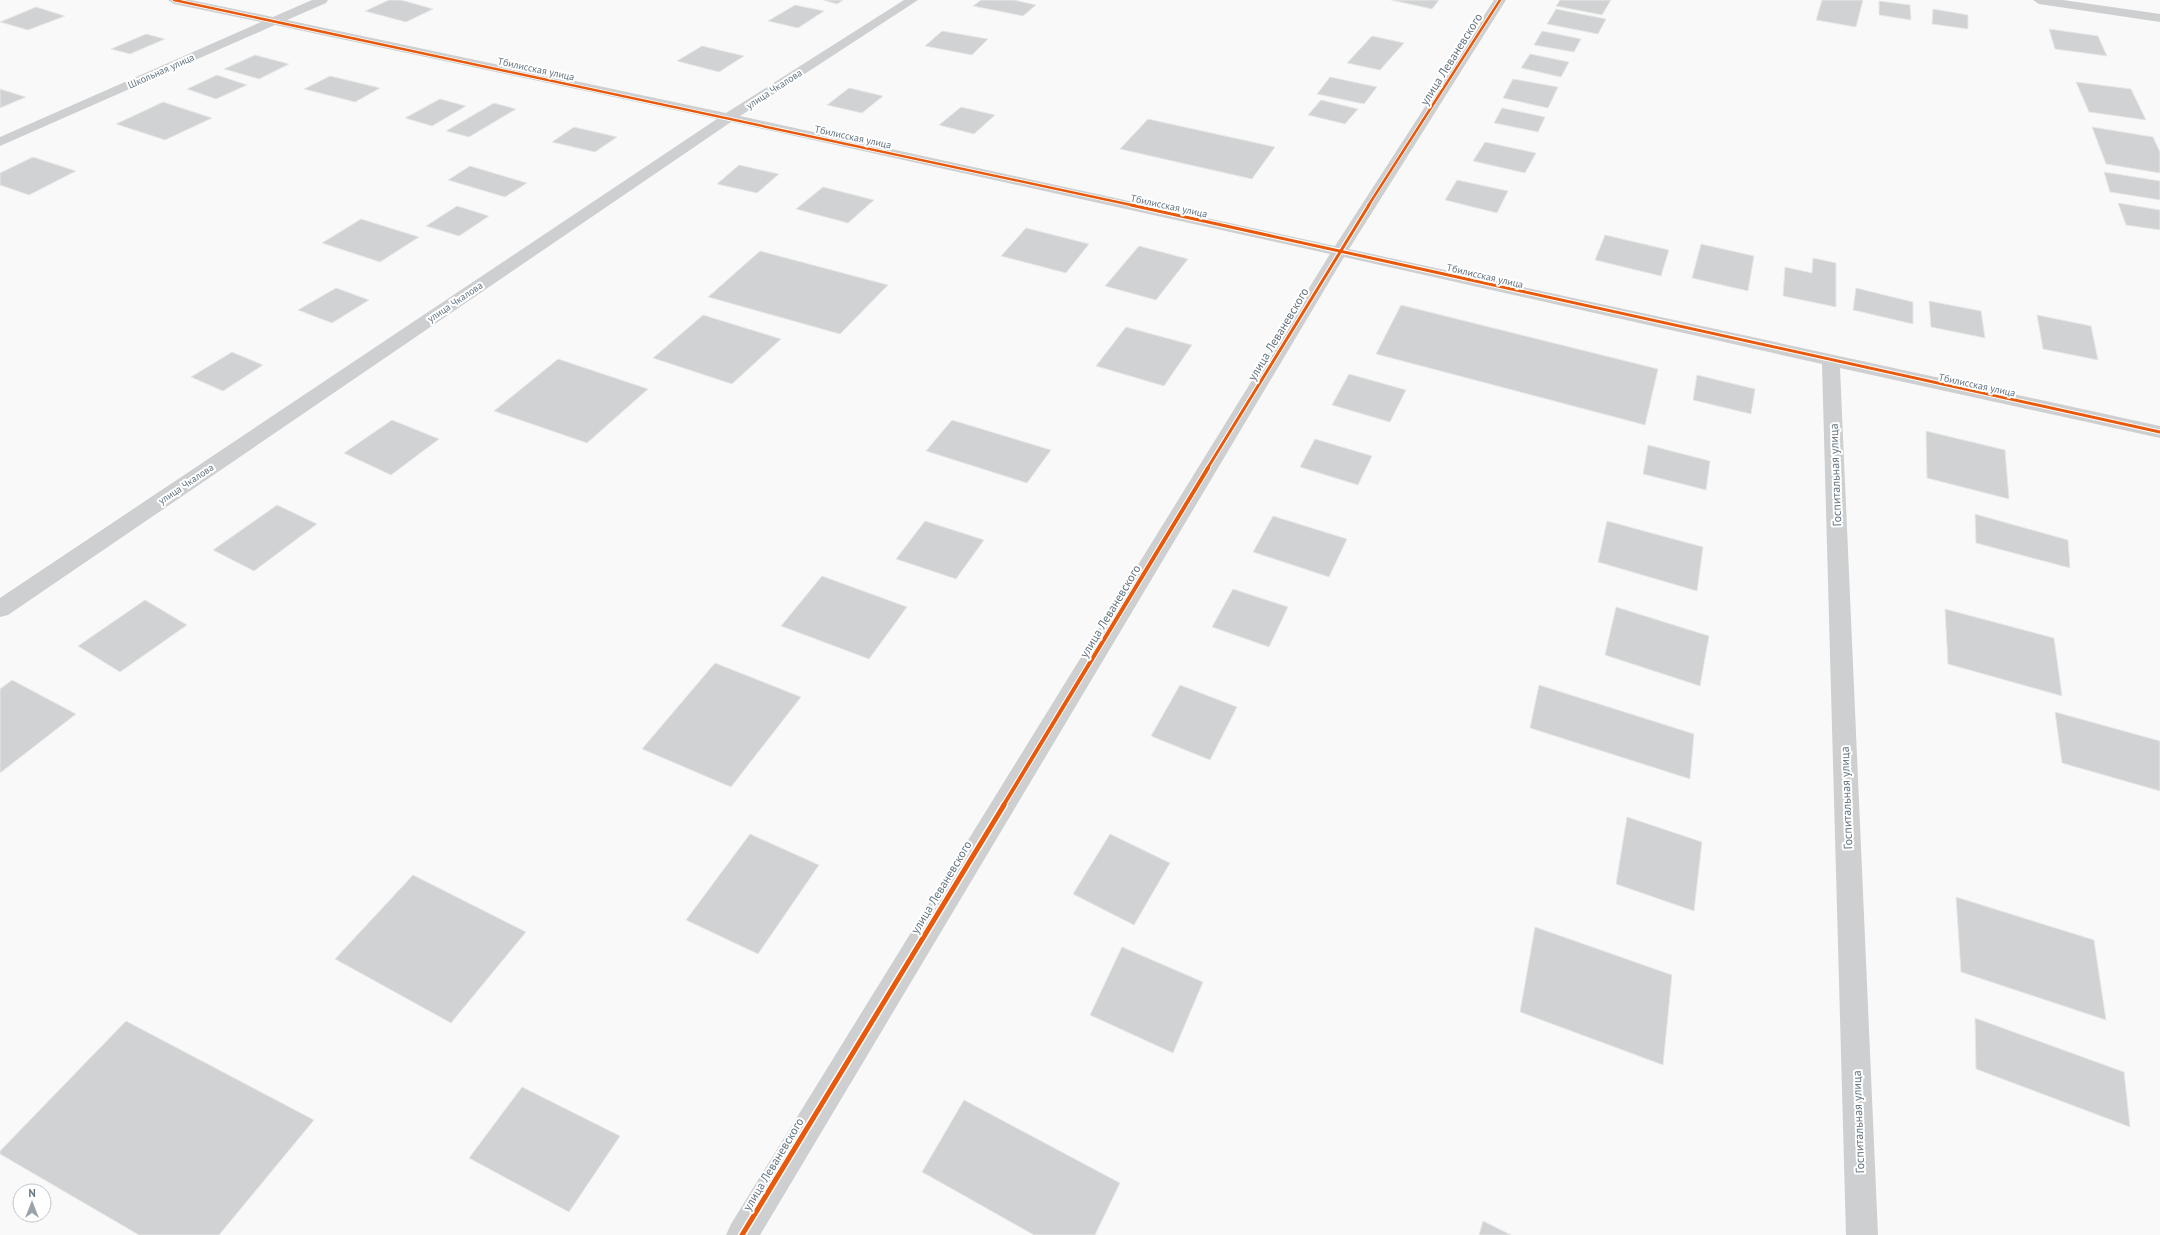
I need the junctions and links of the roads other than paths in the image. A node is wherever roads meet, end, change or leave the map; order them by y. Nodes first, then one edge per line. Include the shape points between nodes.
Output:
1 (174, 0) edge
2 (322, 0) edge
3 (912, 0) edge
4 (1500, 0) edge
5 (2039, 0) edge
6 (2153, 14) edge
7 (273, 21) junction
8 (2160, 31) edge
9 (728, 118) junction
10 (0, 142) edge
11 (1340, 252) junction
12 (1831, 362) junction
13 (2160, 432) edge
14 (0, 609) edge
15 (742, 1235) edge
16 (1862, 1235) edge

1 - 7 street, Тбилисская улица
2 - 7 street, Школьная улица
3 - 9 street, улица Чкалова
4 - 11 street, улица Леваневского
5 - 6 street
6 - 8 street
7 - 9 street, Тбилисская улица
7 - 10 street, Школьная улица
9 - 11 street, Тбилисская улица
9 - 14 street, улица Чкалова
11 - 12 street, Тбилисская улица
11 - 15 street, улица Леваневского
12 - 13 street, Тбилисская улица
12 - 16 street, Госпитальная улица

